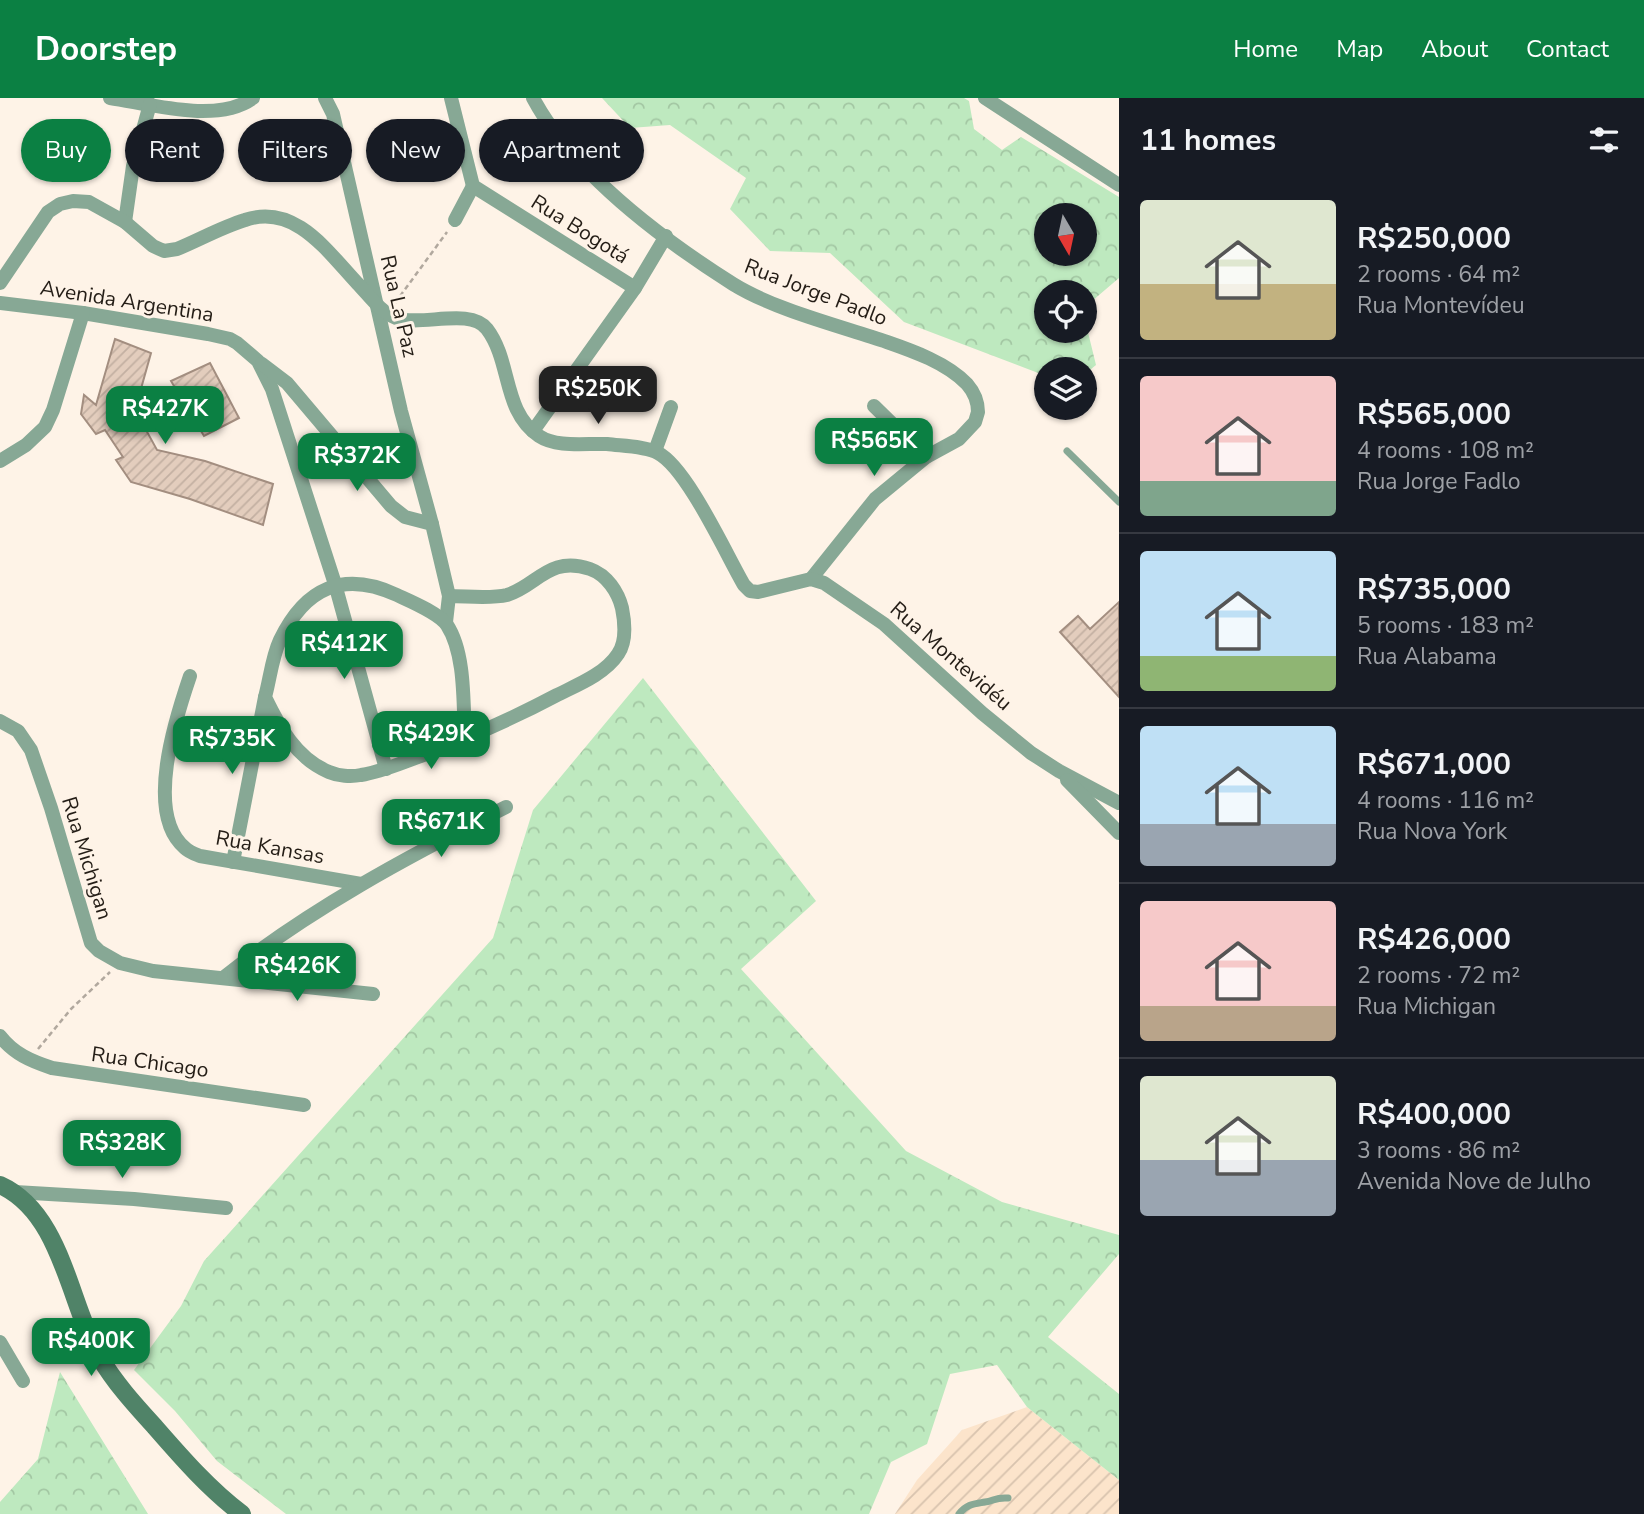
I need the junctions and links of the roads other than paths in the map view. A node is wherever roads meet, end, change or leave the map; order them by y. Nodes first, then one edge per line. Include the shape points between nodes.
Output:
1 (110, 98) edge
2 (253, 98) edge
3 (326, 98) edge
4 (451, 98) edge
5 (533, 98) edge
6 (985, 98) edge
7 (1003, 102) edge
8 (150, 104) junction
9 (1119, 185) edge
10 (473, 186) junction
11 (455, 220) road end
12 (125, 222) junction
13 (666, 236) junction
14 (0, 283) edge
15 (635, 288) junction
16 (0, 303) edge
17 (382, 308) junction
18 (83, 313) junction
19 (258, 361) junction
20 (874, 406) dead end
21 (671, 407) dead end
22 (533, 431) junction
23 (655, 451) junction
24 (1067, 451) dead end
25 (926, 457) junction
26 (0, 461) edge
27 (1119, 502) edge
28 (432, 524) junction
29 (811, 579) junction
30 (335, 584) junction
31 (449, 596) junction
32 (446, 622) junction
33 (190, 676) dead end
34 (265, 697) junction
35 (0, 721) edge
36 (465, 740) junction
37 (386, 769) junction
38 (1059, 771) junction
39 (1119, 803) edge
40 (506, 807) dead end
41 (1119, 833) edge
42 (233, 862) junction
43 (361, 884) junction
44 (223, 978) junction
45 (373, 994) dead end
46 (0, 1036) edge
47 (304, 1105) dead end
48 (7, 1189) edge
49 (226, 1208) dead end
50 (0, 1342) edge
51 (23, 1381) dead end
52 (1008, 1498) dead end
53 (242, 1514) edge
54 (959, 1514) edge

1 - 8 street
2 - 8 street via 206,112
3 - 17 street, Rua La Paz
4 - 10 street
5 - 13 street, Rua Jorge Padlo via 548,123 606,190
6 - 7 street
7 - 9 street
8 - 12 street via 133,166
10 - 11 street
10 - 15 street, Rua Bogotá
12 - 14 street via 89,202 60,204 48,212
12 - 17 street via 164,251 247,219 290,220
13 - 15 street
13 - 25 street, Rua Jorge Padlo via 735,285 920,355 966,383 975,395 978,412 969,429
15 - 22 street
16 - 18 street, Avenida Argentina
17 - 22 street via 397,318 473,319 486,327 495,342 515,410
17 - 28 street, Rua La Paz via 401,411
18 - 19 street, Avenida Argentina via 230,339
18 - 26 street via 45,427
19 - 28 street, Avenida Argentina via 287,383 391,506 405,517
19 - 30 street via 272,389
20 - 25 street
21 - 23 street
22 - 23 street via 552,441
23 - 29 street via 685,480 750,591
24 - 27 lane
25 - 29 street via 875,499
28 - 31 street, Rua La Paz
29 - 38 street, Rua Montevidéu via 876,618 982,713
30 - 32 street via 362,584 392,593
30 - 34 street via 306,602 292,621 279,642
30 - 37 street
31 - 32 street, Rua La Paz
31 - 36 street via 499,597 540,574 561,566 580,566 600,573 610,583 619,596 624,619 619,653 594,676
32 - 36 street via 463,685
33 - 42 street, Rua Kansas via 170,742 165,783 168,814 185,848
34 - 37 street via 293,746 310,761 343,775
34 - 42 street
35 - 44 street, Rua Michigan via 18,731 31,750 91,943 120,963
36 - 37 street
38 - 39 street, Rua Montevidéu
38 - 41 street, Rua Montevidéu
40 - 43 street
42 - 43 street, Rua Kansas
43 - 44 street
44 - 45 street, Rua Michigan
46 - 47 street, Rua Chicago via 29,1060 52,1068
48 - 49 street
48 - 53 main road via 40,1221 53,1243 87,1332 114,1379 209,1486
50 - 51 street
52 - 54 lane via 977,1501

